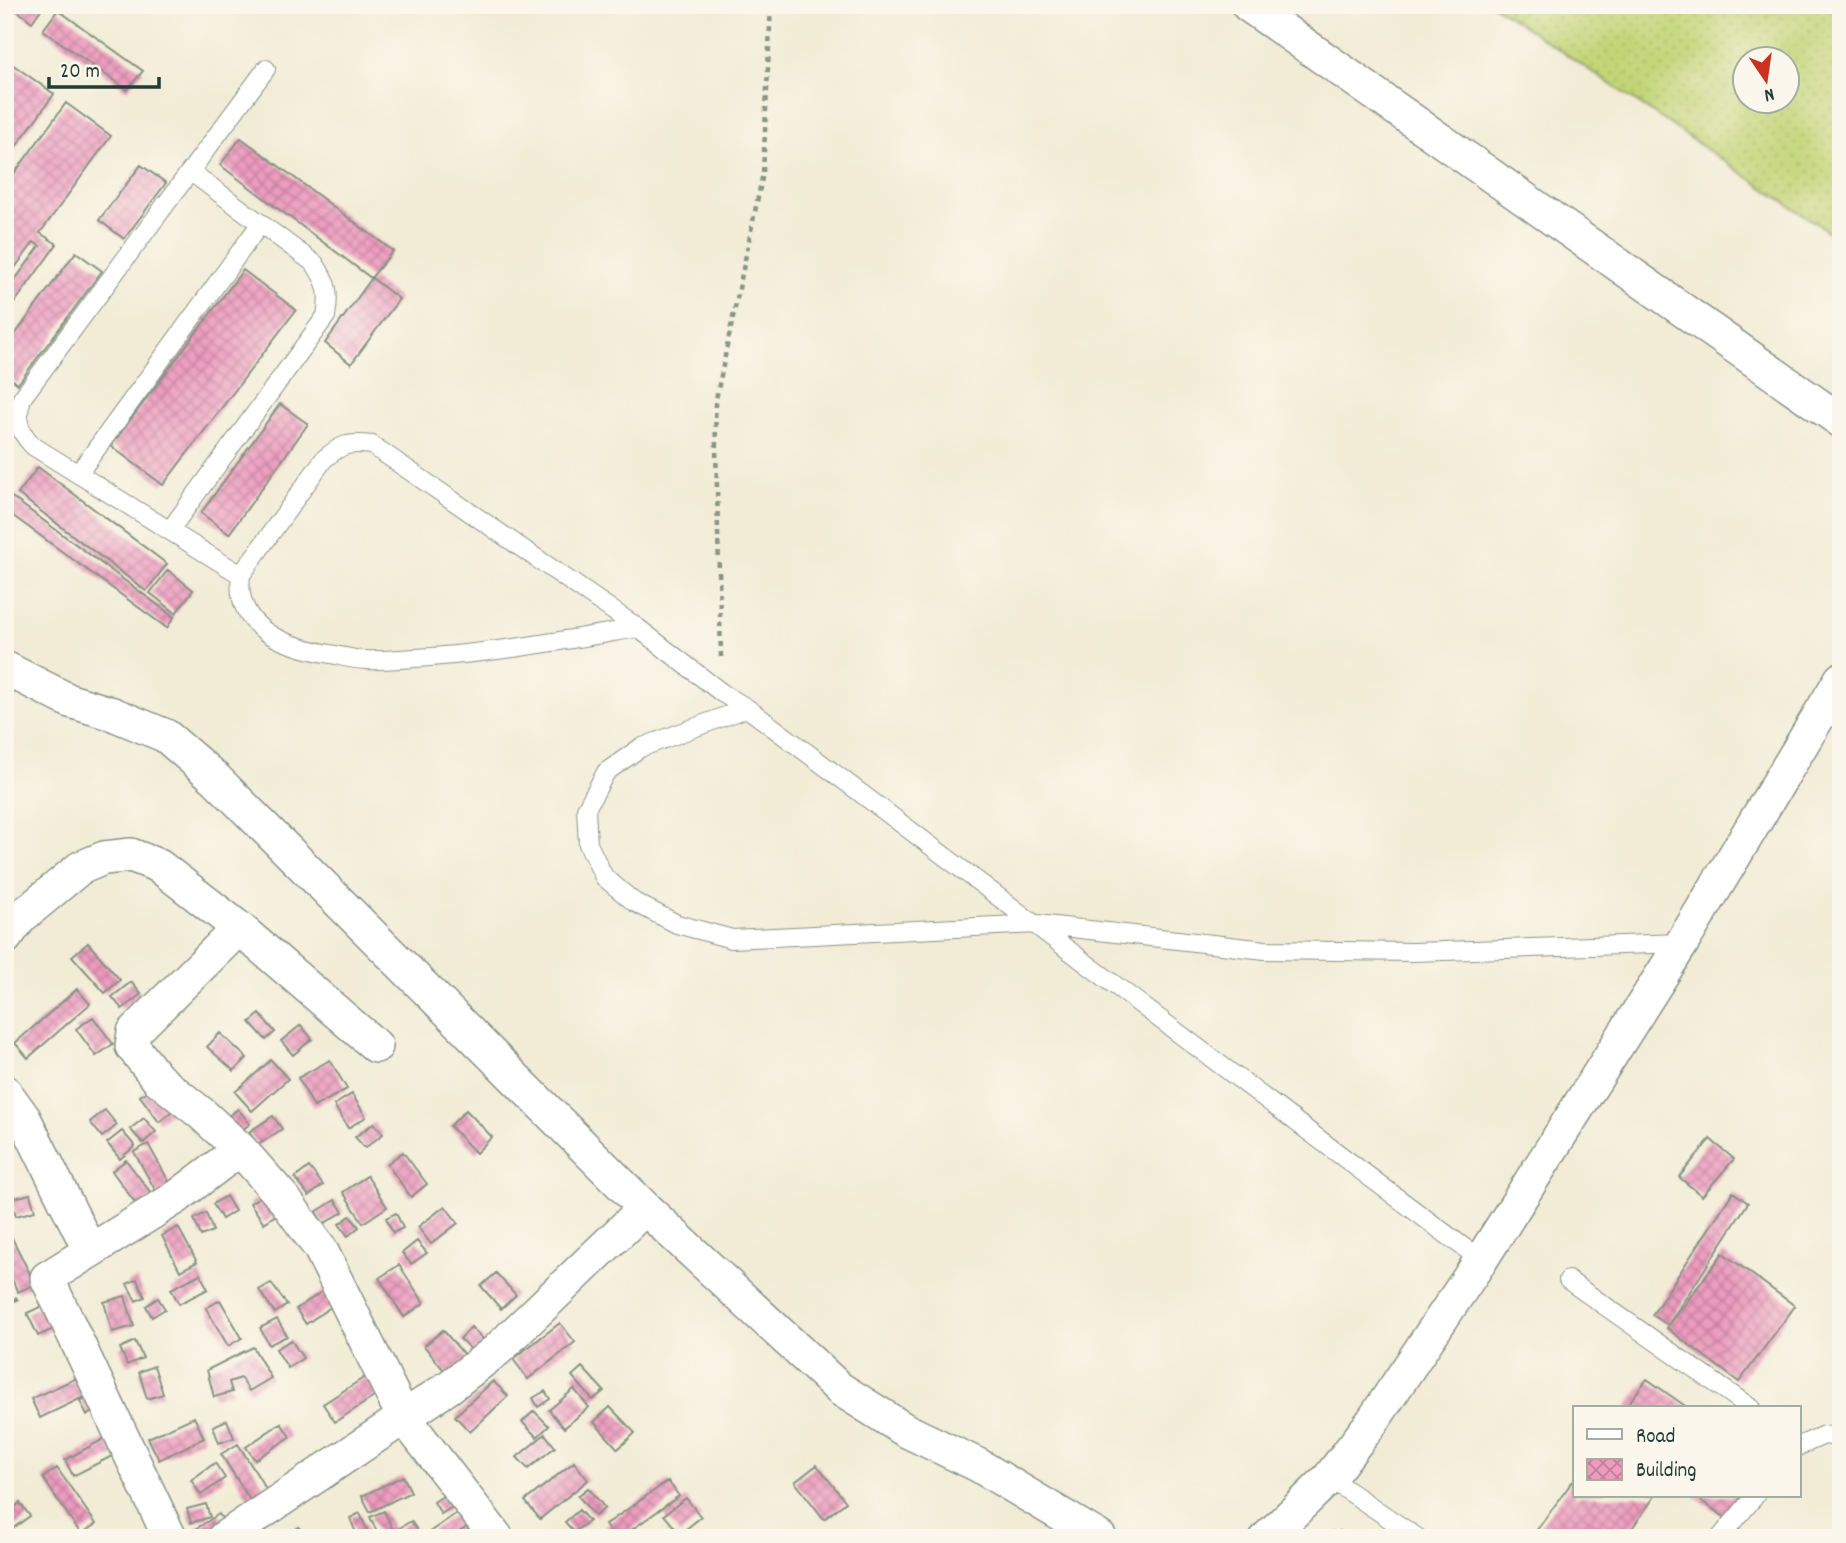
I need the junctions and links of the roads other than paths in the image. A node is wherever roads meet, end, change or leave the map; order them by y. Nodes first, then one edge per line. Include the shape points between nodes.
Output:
1 (1248, 5) edge
2 (266, 69) dead end
3 (191, 172) junction
4 (261, 223) junction
5 (1841, 421) edge
6 (78, 474) junction
7 (170, 530) junction
8 (242, 575) junction
9 (638, 628) junction
10 (5, 668) edge
11 (1841, 678) edge
12 (747, 708) junction
13 (1037, 924) junction
14 (239, 928) junction
15 (5, 938) edge
16 (1682, 943) junction
17 (376, 1046) dead end
18 (5, 1093) edge
19 (240, 1149) junction
20 (645, 1208) junction
21 (90, 1251) junction
22 (1481, 1260) junction
23 (1568, 1280) dead end
24 (1748, 1406) edge
25 (403, 1416) junction
26 (1841, 1438) edge
27 (1800, 1444) edge
28 (1329, 1478) junction
29 (1753, 1498) edge
30 (170, 1538) edge
31 (224, 1538) edge
32 (497, 1538) edge
33 (1100, 1538) edge
34 (1267, 1538) edge
35 (1418, 1538) edge
36 (1720, 1538) edge

1 - 5 street
2 - 3 lane
3 - 4 lane
3 - 6 lane via 22,398 18,415 21,433 33,446
4 - 6 lane
4 - 7 lane via 315,264 330,297 326,316
6 - 7 lane
7 - 8 lane
8 - 9 lane via 239,590 245,607 265,632 310,650 365,660 531,646
8 - 9 lane via 324,459 340,446 372,444
9 - 12 lane
10 - 20 street via 70,701 166,736 216,779
11 - 16 street
12 - 13 lane
12 - 13 lane via 640,748 606,772 586,809 588,844 604,877 634,902 677,924 732,939
13 - 16 lane via 1265,950 1413,952
13 - 22 lane
14 - 15 street via 159,866 131,855 104,858 80,868 21,917
14 - 17 street
14 - 19 street via 131,1039 136,1053 158,1079
16 - 22 street
18 - 21 street via 24,1118
19 - 21 street via 177,1197
19 - 25 street via 320,1248
20 - 25 street via 497,1350
20 - 33 street via 840,1389
21 - 30 street via 47,1278
22 - 28 street
23 - 24 lane
25 - 31 street
25 - 32 street
26 - 27 lane via 1824,1435
28 - 34 street
28 - 35 lane
29 - 36 lane

